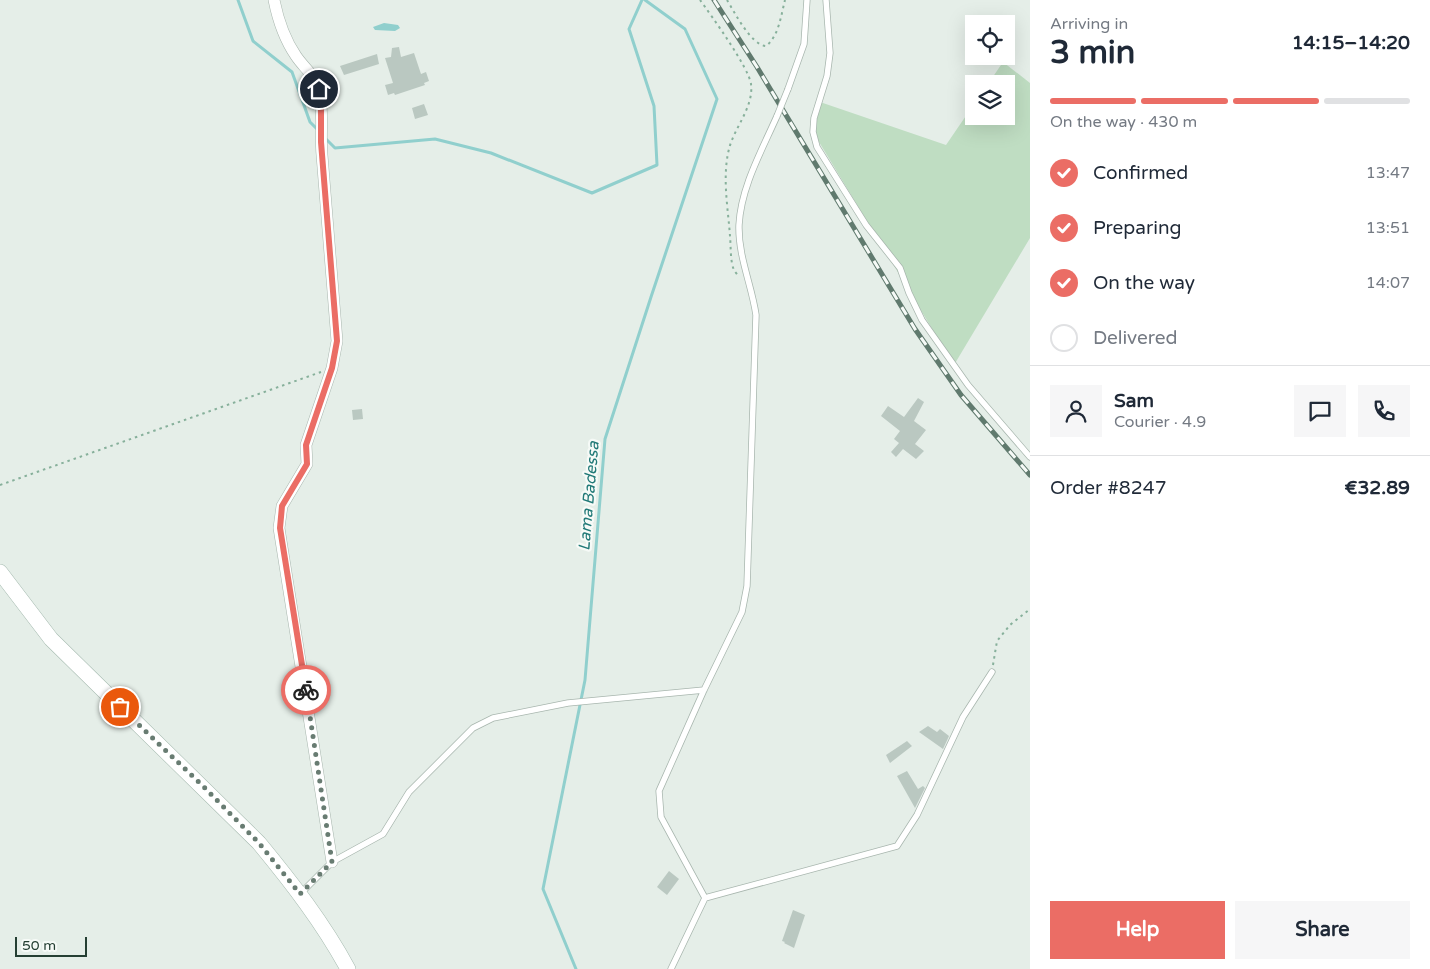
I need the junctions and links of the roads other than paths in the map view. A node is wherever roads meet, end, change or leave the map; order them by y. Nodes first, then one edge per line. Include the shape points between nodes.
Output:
1 (274, 0) edge
2 (807, 0) edge
3 (826, 0) edge
4 (1030, 457) edge
5 (0, 572) edge
6 (992, 672) road end
7 (704, 690) junction
8 (332, 862) junction
9 (300, 894) junction
10 (705, 898) junction
11 (348, 969) edge
12 (671, 969) edge

1 - 8 street via 288,43 314,78 321,103 321,142 337,341 332,368 308,436 307,464 282,506 280,528
2 - 7 lane, bridge via 804,44 798,65 753,170 739,225 756,325 747,586 742,612
3 - 4 lane via 830,53 812,132 817,147 866,225 900,268 922,320 968,385
5 - 9 main road via 51,639 259,843
6 - 10 lane via 963,717 917,815 897,846
7 - 8 lane via 568,703 493,718 472,728 409,792 383,834
7 - 10 lane via 659,790 661,817
8 - 9 lane
9 - 11 main road
10 - 12 lane

